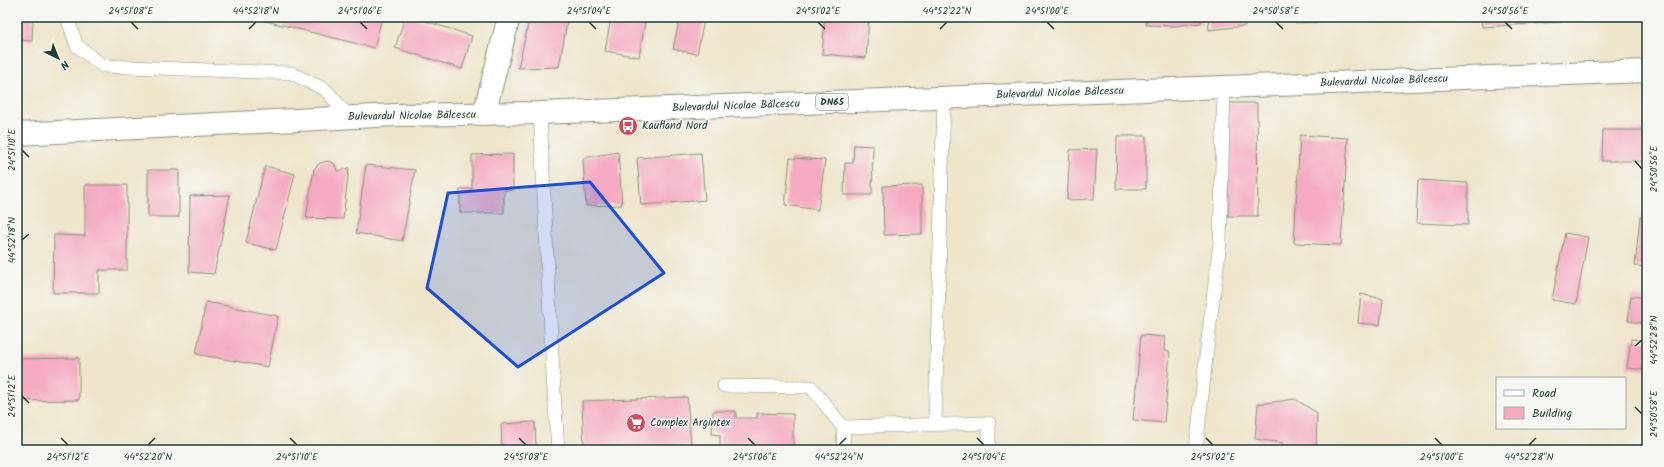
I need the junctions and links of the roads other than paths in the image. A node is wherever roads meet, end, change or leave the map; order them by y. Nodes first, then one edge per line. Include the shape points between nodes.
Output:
1 (67, 17) edge
2 (509, 17) edge
3 (1647, 71) edge
4 (1224, 87) junction
5 (944, 98) junction
6 (540, 113) junction
7 (484, 114) junction
8 (349, 117) junction
9 (17, 134) edge
10 (724, 386) dead end
11 (935, 424) junction
12 (843, 427) junction
13 (558, 450) edge
14 (844, 450) edge
15 (989, 450) edge
16 (1196, 450) edge

1 - 8 lane via 77,46 103,66 291,72 326,90
2 - 7 main road
3 - 4 main road, Bulevardul Nicolae Bălcescu / DN65
4 - 5 main road, Bulevardul Nicolae Bălcescu / DN65
4 - 16 lane via 1220,242
5 - 6 main road, Bulevardul Nicolae Bălcescu / DN65
5 - 11 lane
6 - 7 main road, Bulevardul Nicolae Bălcescu / DN65
6 - 13 lane
7 - 8 main road, Bulevardul Nicolae Bălcescu / DN65
8 - 9 main road, Bulevardul Nicolae Bălcescu / DN65
10 - 12 lane via 811,387
11 - 12 lane
11 - 15 lane via 988,423
12 - 14 lane

